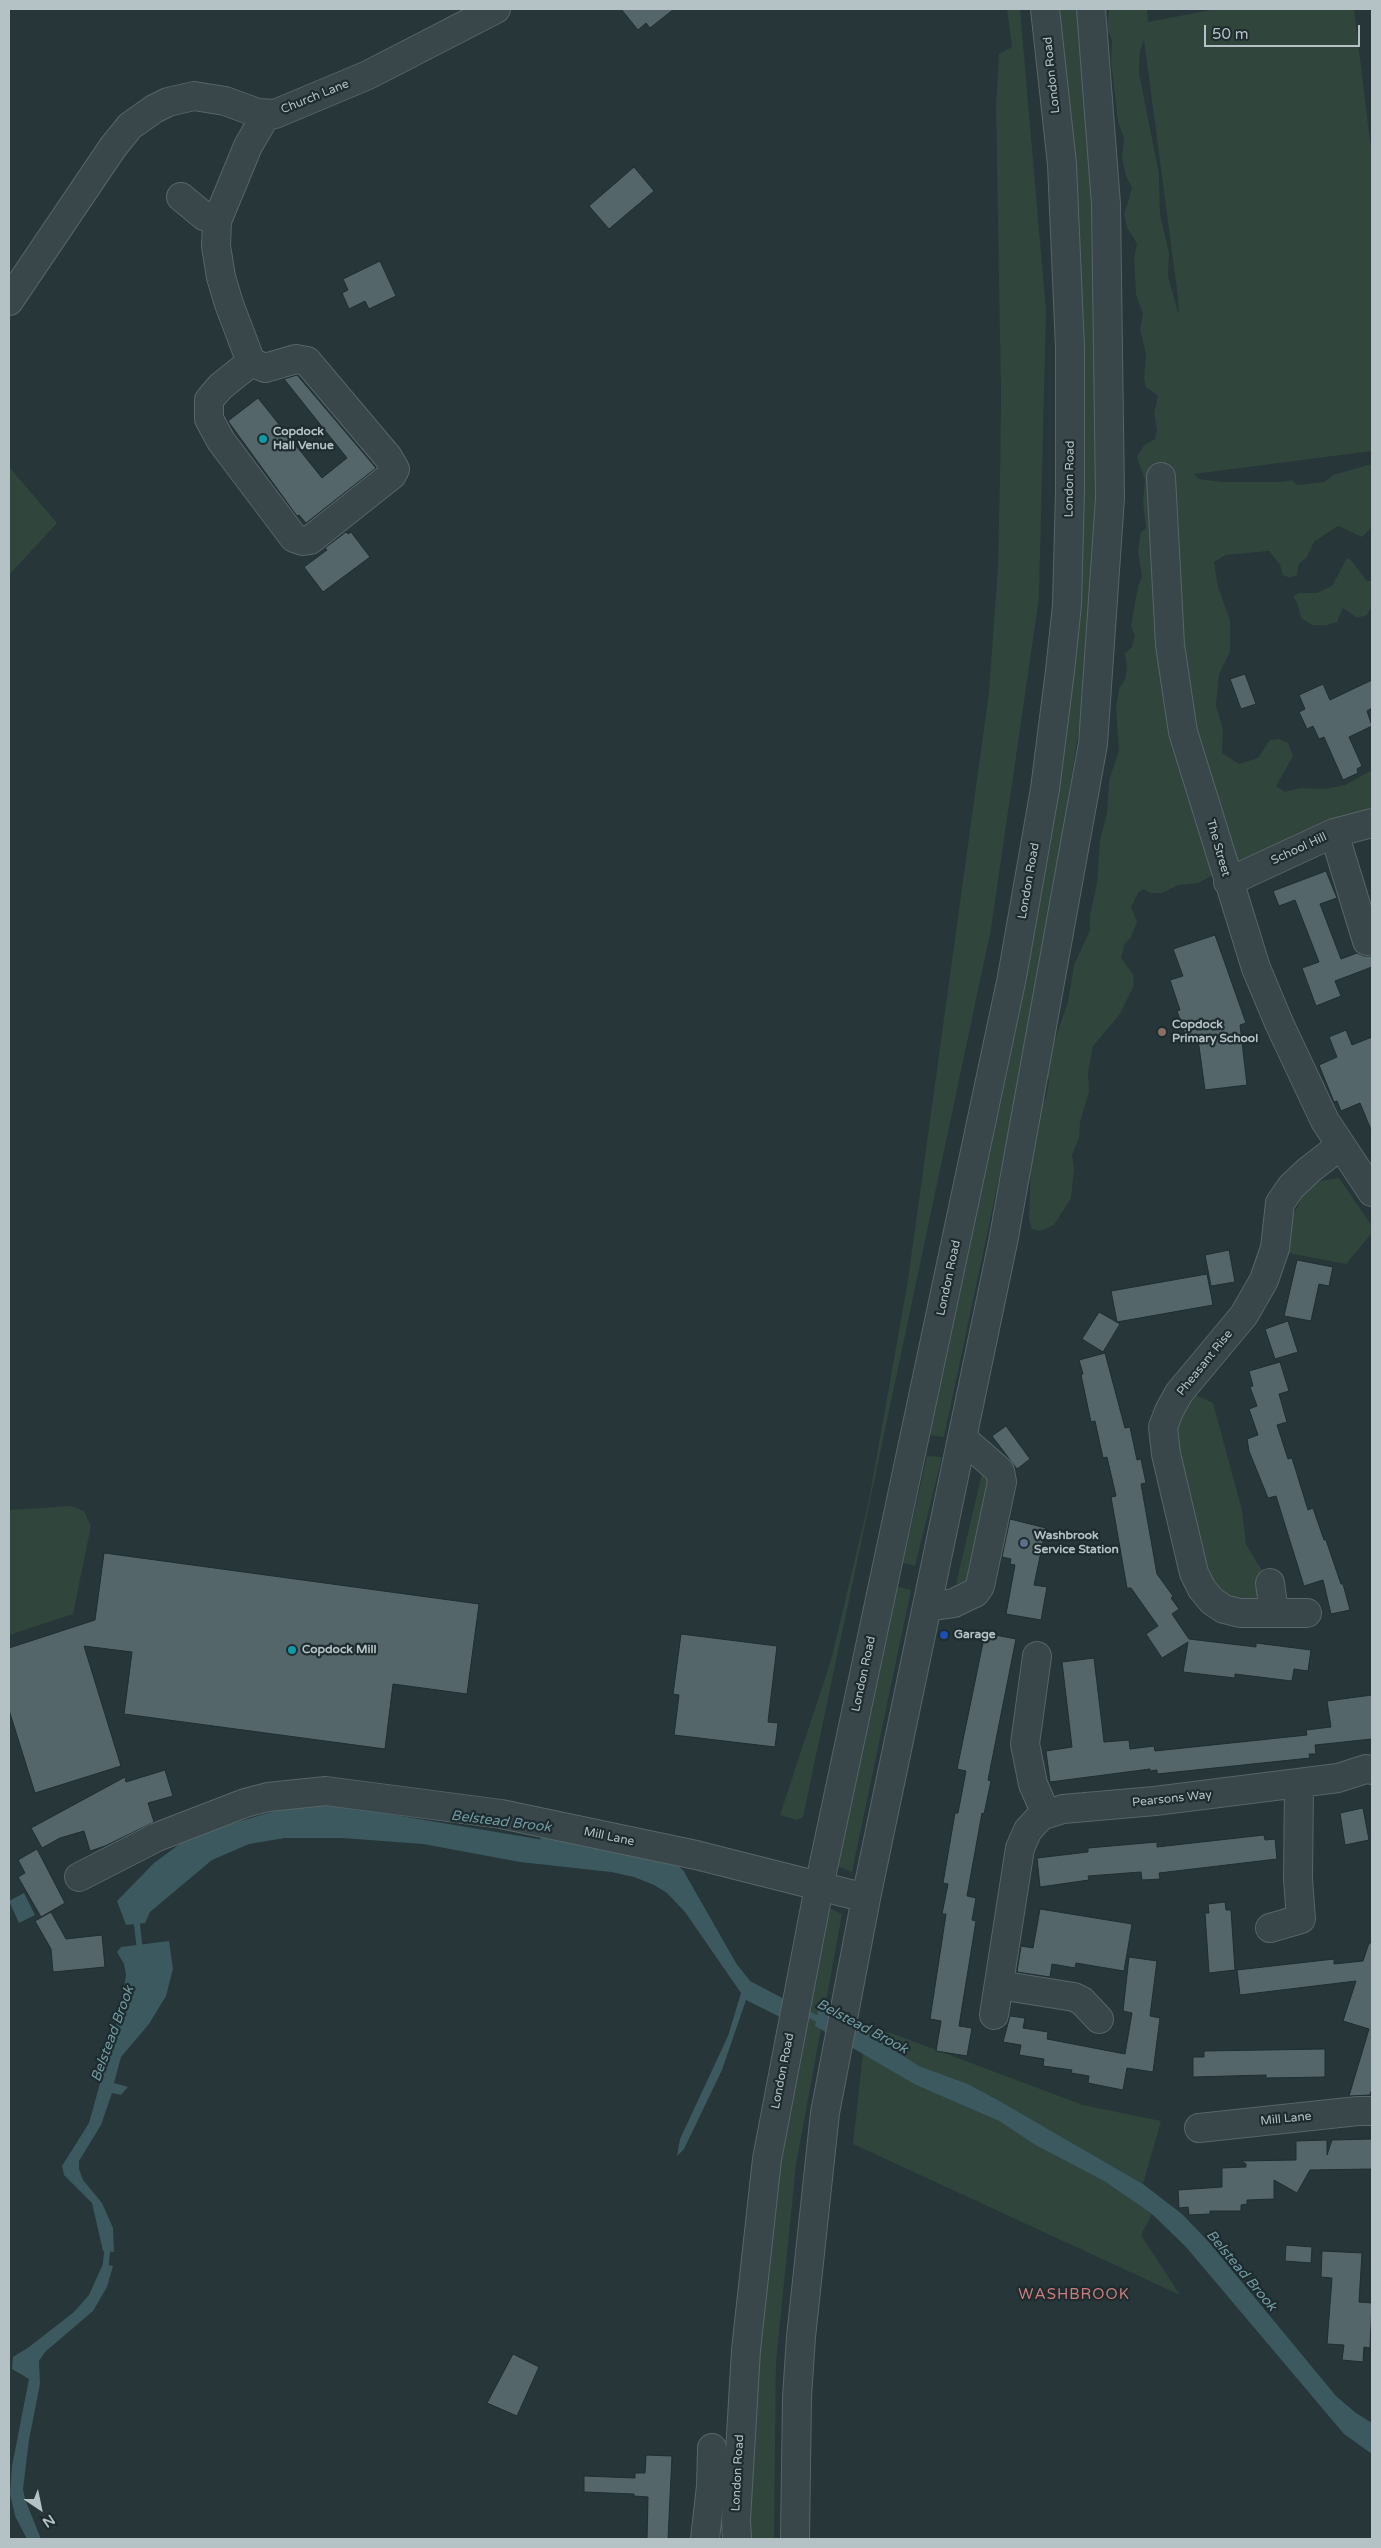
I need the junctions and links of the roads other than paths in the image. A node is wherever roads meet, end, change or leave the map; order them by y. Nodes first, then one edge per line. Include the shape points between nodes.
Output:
1 (496, 9) edge
2 (1045, 9) edge
3 (1091, 9) edge
4 (266, 115) junction
5 (181, 197) dead end
6 (218, 221) junction
7 (9, 301) edge
8 (251, 362) junction
9 (1161, 477) dead end
10 (1372, 823) edge
11 (1334, 833) junction
12 (1228, 882) junction
13 (1366, 940) dead end
14 (1340, 1146) junction
15 (1372, 1192) edge
16 (962, 1438) junction
17 (1270, 1583) dead end
18 (927, 1607) junction
19 (1274, 1613) junction
20 (1307, 1613) dead end
21 (1037, 1656) dead end
22 (1372, 1770) edge
23 (1298, 1783) junction
24 (1046, 1814) junction
25 (79, 1878) dead end
26 (819, 1887) junction
27 (866, 1898) junction
28 (1270, 1928) dead end
29 (999, 1985) junction
30 (994, 2015) dead end
31 (1099, 2019) dead end
32 (1372, 2111) edge
33 (1199, 2128) dead end
34 (712, 2448) dead end
35 (705, 2539) edge
36 (737, 2539) edge
37 (794, 2539) edge

1 - 4 street, Church Lane via 368,75 286,110
2 - 26 street, London Road via 1062,164 1070,348 1068,586 1060,671 1045,789 1012,977
3 - 16 street via 1106,204 1110,498 1093,744 1003,1242
4 - 6 street via 248,146
4 - 7 street, Church Lane via 225,101 194,96 168,102 141,117 113,147
5 - 6 street via 204,216
6 - 8 street via 216,246 223,260 229,304
8 - 8 street via 265,368 296,359 307,361 395,469 392,476 310,540 294,538 208,419 209,400
9 - 12 street, The Street via 1170,645 1183,732
10 - 11 street, School Hill
11 - 12 street, School Hill
11 - 13 street
12 - 14 street, The Street via 1256,968 1279,1023 1312,1096
14 - 15 street, The Street
14 - 19 street, Pheasant Rise via 1308,1170 1280,1203 1274,1248 1264,1280 1244,1315 1179,1393 1163,1426 1166,1454 1194,1573 1202,1590 1224,1609
16 - 18 street
16 - 18 street via 1000,1470 1002,1482 980,1586 966,1598
17 - 19 street
18 - 27 street
19 - 20 street, Pheasant Rise
21 - 24 street via 1025,1744 1031,1777
22 - 23 street, Pearsons Way
23 - 24 street, Pearsons Way via 1195,1806 1062,1809
23 - 28 street via 1301,1919
24 - 29 street, Pearsons Way via 1028,1830 1020,1848
25 - 26 street, Mill Lane via 157,1837 245,1803 326,1791 501,1814 696,1855
26 - 27 street, Mill Lane
26 - 36 street, London Road via 767,2159 746,2350
27 - 37 street via 825,2113 801,2338
29 - 30 street, Pearsons Way
29 - 31 street via 1076,1988
32 - 33 street, Mill Lane
34 - 35 street

